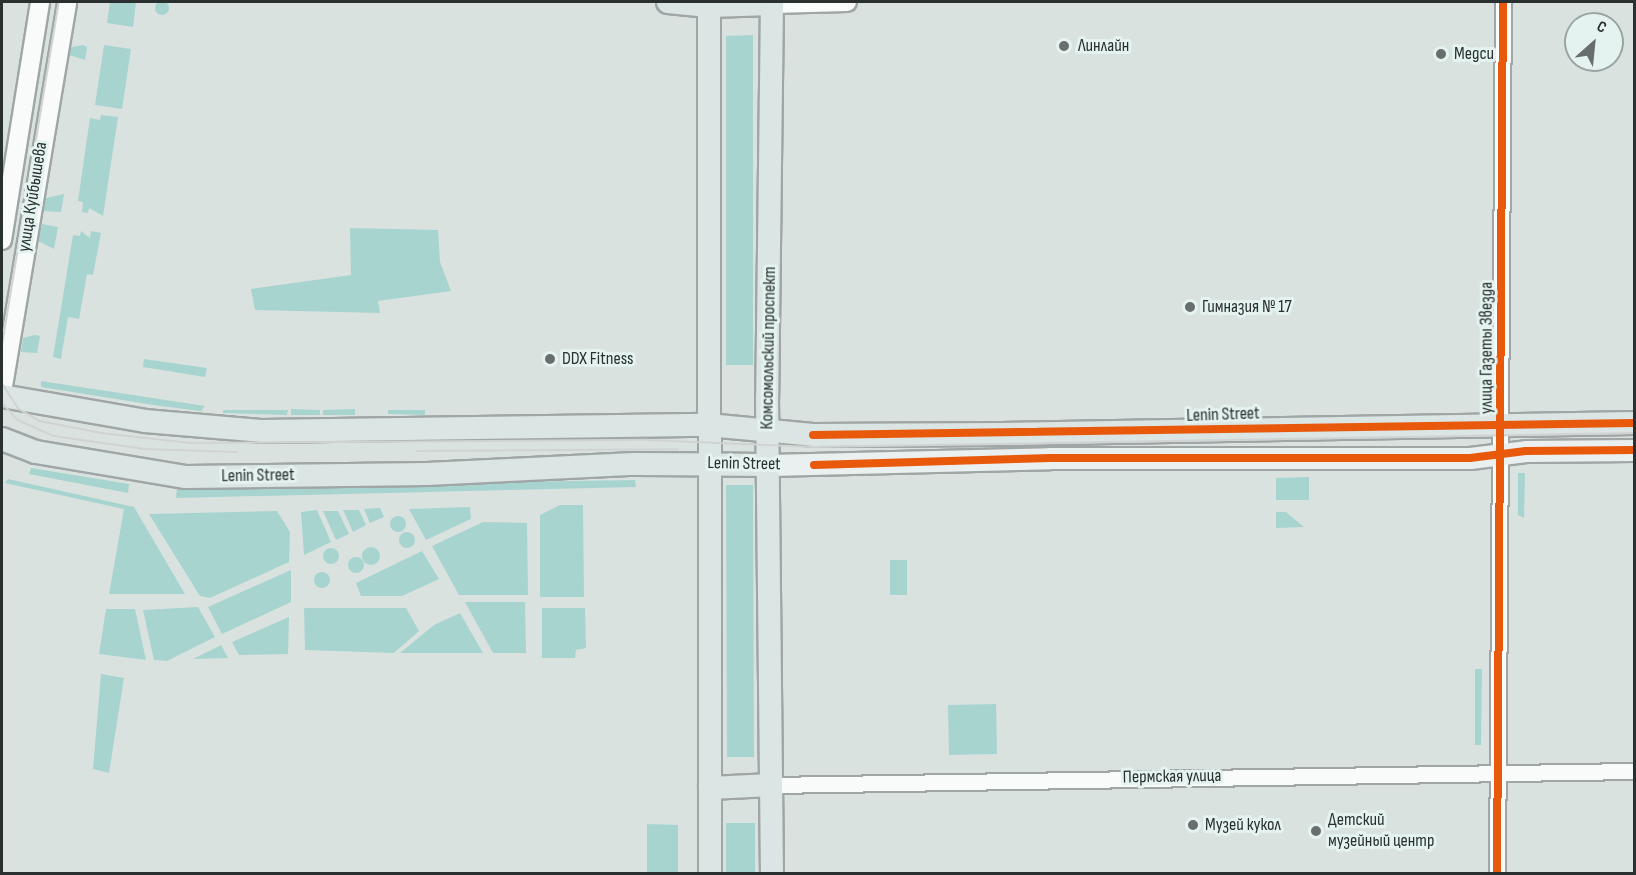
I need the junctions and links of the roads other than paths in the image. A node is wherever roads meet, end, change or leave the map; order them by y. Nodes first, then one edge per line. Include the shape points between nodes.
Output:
1 (40, 2) edge
2 (67, 2) edge
3 (668, 2) edge
4 (847, 2) edge
5 (1503, 2) edge
6 (772, 3) edge
7 (709, 4) edge
8 (2, 240) edge
9 (7, 370) junction
10 (2, 394) edge
11 (31, 402) junction
12 (1635, 423) edge
13 (1502, 424) junction
14 (708, 425) junction
15 (768, 431) junction
16 (2, 439) edge
17 (1635, 450) edge
18 (1501, 454) junction
19 (710, 463) junction
20 (769, 465) junction
21 (1498, 771) junction
22 (1635, 771) edge
23 (771, 785) junction
24 (710, 788) junction
25 (710, 873) edge
26 (772, 873) edge
27 (1497, 873) edge

1 - 8 street, улица Куйбышева
2 - 9 street, улица Куйбышева
3 - 7 main road
4 - 6 street
5 - 13 street, улица Газеты Звезда
6 - 7 main road
6 - 15 main road, Комсомольский проспект
7 - 14 main road
9 - 10 street, улица Куйбышева
9 - 11 street via 13,390
10 - 11 main road, Lenin Street
11 - 14 main road, Lenin Street via 145,421 261,431
12 - 13 main road, Lenin Street
13 - 15 main road, Lenin Street via 1001,434 813,435
13 - 18 street, улица Газеты Звезда
14 - 15 main road, Lenin Street
14 - 19 main road
15 - 20 main road, Комсомольский проспект
16 - 19 main road, Lenin Street via 36,452 186,477 427,474
17 - 18 main road, Lenin Street
18 - 20 main road, Lenin Street via 1470,458 1050,458
18 - 21 street, улица Газеты Звезда
19 - 20 main road, Lenin Street
19 - 24 main road
20 - 23 main road, Комсомольский проспект
21 - 22 street, Пермская улица
21 - 23 street, Пермская улица
21 - 27 street, улица Газеты Звезда
23 - 24 main road, Пермская улица
23 - 26 main road, Комсомольский проспект
24 - 25 main road

